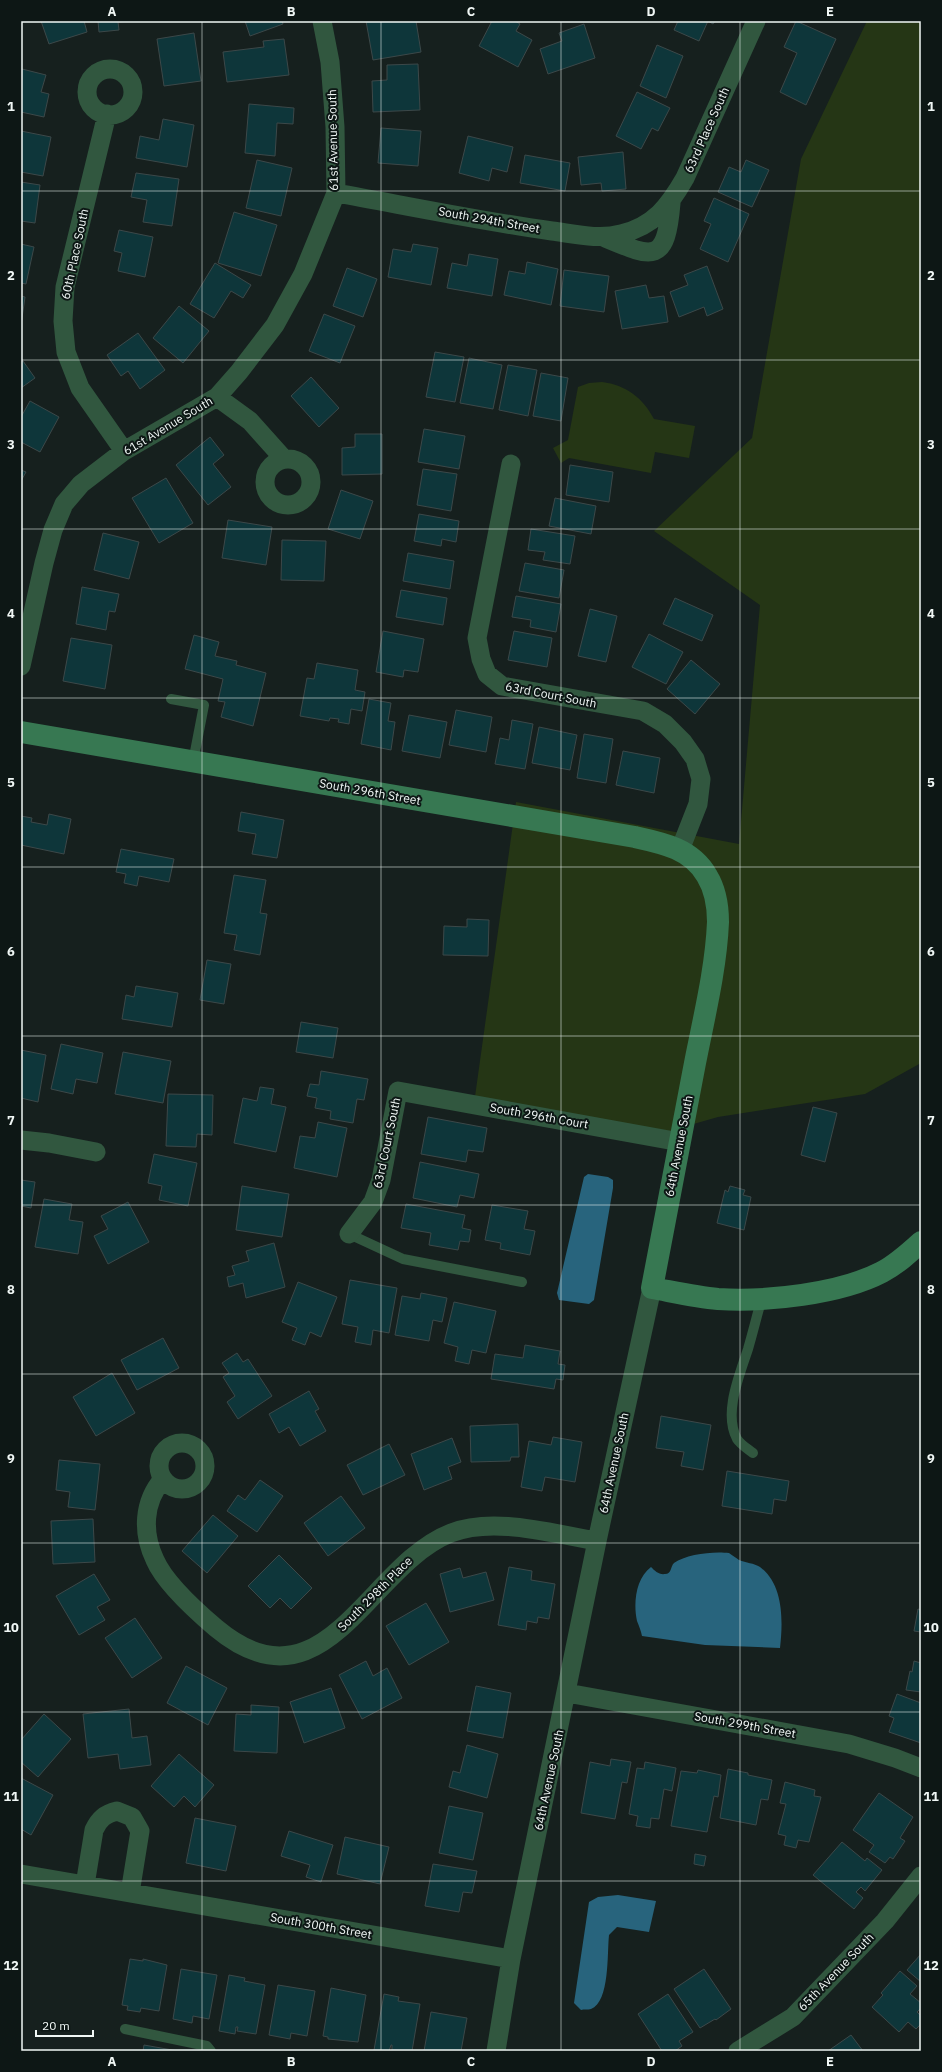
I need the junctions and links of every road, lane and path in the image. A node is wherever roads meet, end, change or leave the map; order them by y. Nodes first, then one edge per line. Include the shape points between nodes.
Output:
1 (322, 21) edge
2 (756, 21) edge
3 (107, 114) dead end
4 (336, 193) junction
5 (671, 203) junction
6 (642, 226) joint
7 (603, 237) junction
8 (217, 397) junction
9 (124, 451) junction
10 (284, 459) dead end
11 (511, 464) dead end
12 (21, 666) edge
13 (171, 698) dead end
14 (21, 732) edge
15 (193, 762) junction
16 (680, 850) junction
17 (707, 875) joint
18 (398, 1091) joint
19 (21, 1140) edge
20 (680, 1142) junction
21 (96, 1152) dead end
22 (349, 1234) joint
23 (921, 1242) edge
24 (522, 1282) dead end
25 (652, 1288) junction
26 (762, 1298) junction
27 (753, 1453) dead end
28 (163, 1479) dead end
29 (597, 1541) junction
30 (567, 1693) junction
31 (921, 1768) edge
32 (21, 1874) edge
33 (921, 1876) edge
34 (85, 1885) junction
35 (130, 1893) junction
36 (511, 1958) junction
37 (125, 2029) dead end
38 (211, 2051) edge
39 (496, 2051) edge
40 (738, 2051) edge

1 - 4 street, 61st Avenue South via 330,62 336,127
2 - 5 street, 63rd Place South via 685,178
3 - 9 street, 60th Place South via 65,287 63,321 66,352 80,388
4 - 7 street, South 294th Street via 529,228
4 - 8 street, 61st Avenue South via 303,274 275,325
5 - 6 street, 63rd Place South via 658,217
5 - 7 street via 667,237 663,245 655,251 644,253
6 - 7 street, South 294th Street via 622,234
8 - 9 street, 61st Avenue South
8 - 10 street via 250,421
9 - 12 street, 61st Avenue South via 81,484 64,504 44,563
11 - 16 street, 63rd Court South via 477,638 487,674 502,686 643,711 665,724 695,759 701,779 698,804
13 - 15 lane via 204,705
14 - 15 street, South 296th Street
15 - 16 street, South 296th Street via 635,837
16 - 17 street, South 296th Street via 694,860
17 - 20 street, 64th Avenue South via 716,906 716,950
18 - 20 street, South 296th Court
18 - 22 street, 63rd Court South via 381,1180 373,1202
19 - 21 street
20 - 25 street, 64th Avenue South
22 - 24 lane via 403,1259
23 - 26 street via 881,1272 848,1285 823,1291
25 - 26 street via 718,1298
25 - 29 street, 64th Avenue South
26 - 27 lane via 734,1388 733,1426 741,1444
28 - 29 street, South 298th Place via 152,1495 146,1522 149,1546 161,1570 190,1603 221,1631 246,1648 270,1655 292,1654 326,1640 350,1621 412,1556 452,1532 496,1526
29 - 30 street, 64th Avenue South
30 - 31 street, South 299th Street via 849,1744
30 - 36 street, 64th Avenue South
32 - 34 street, South 300th Street
33 - 40 street, 65th Avenue South via 884,1921 793,2017
34 - 35 street, South 300th Street
34 - 35 street via 97,1823 102,1817 117,1812 132,1817 140,1831
35 - 36 street, South 300th Street
36 - 39 street, 64th Avenue South
37 - 38 lane via 207,2046

